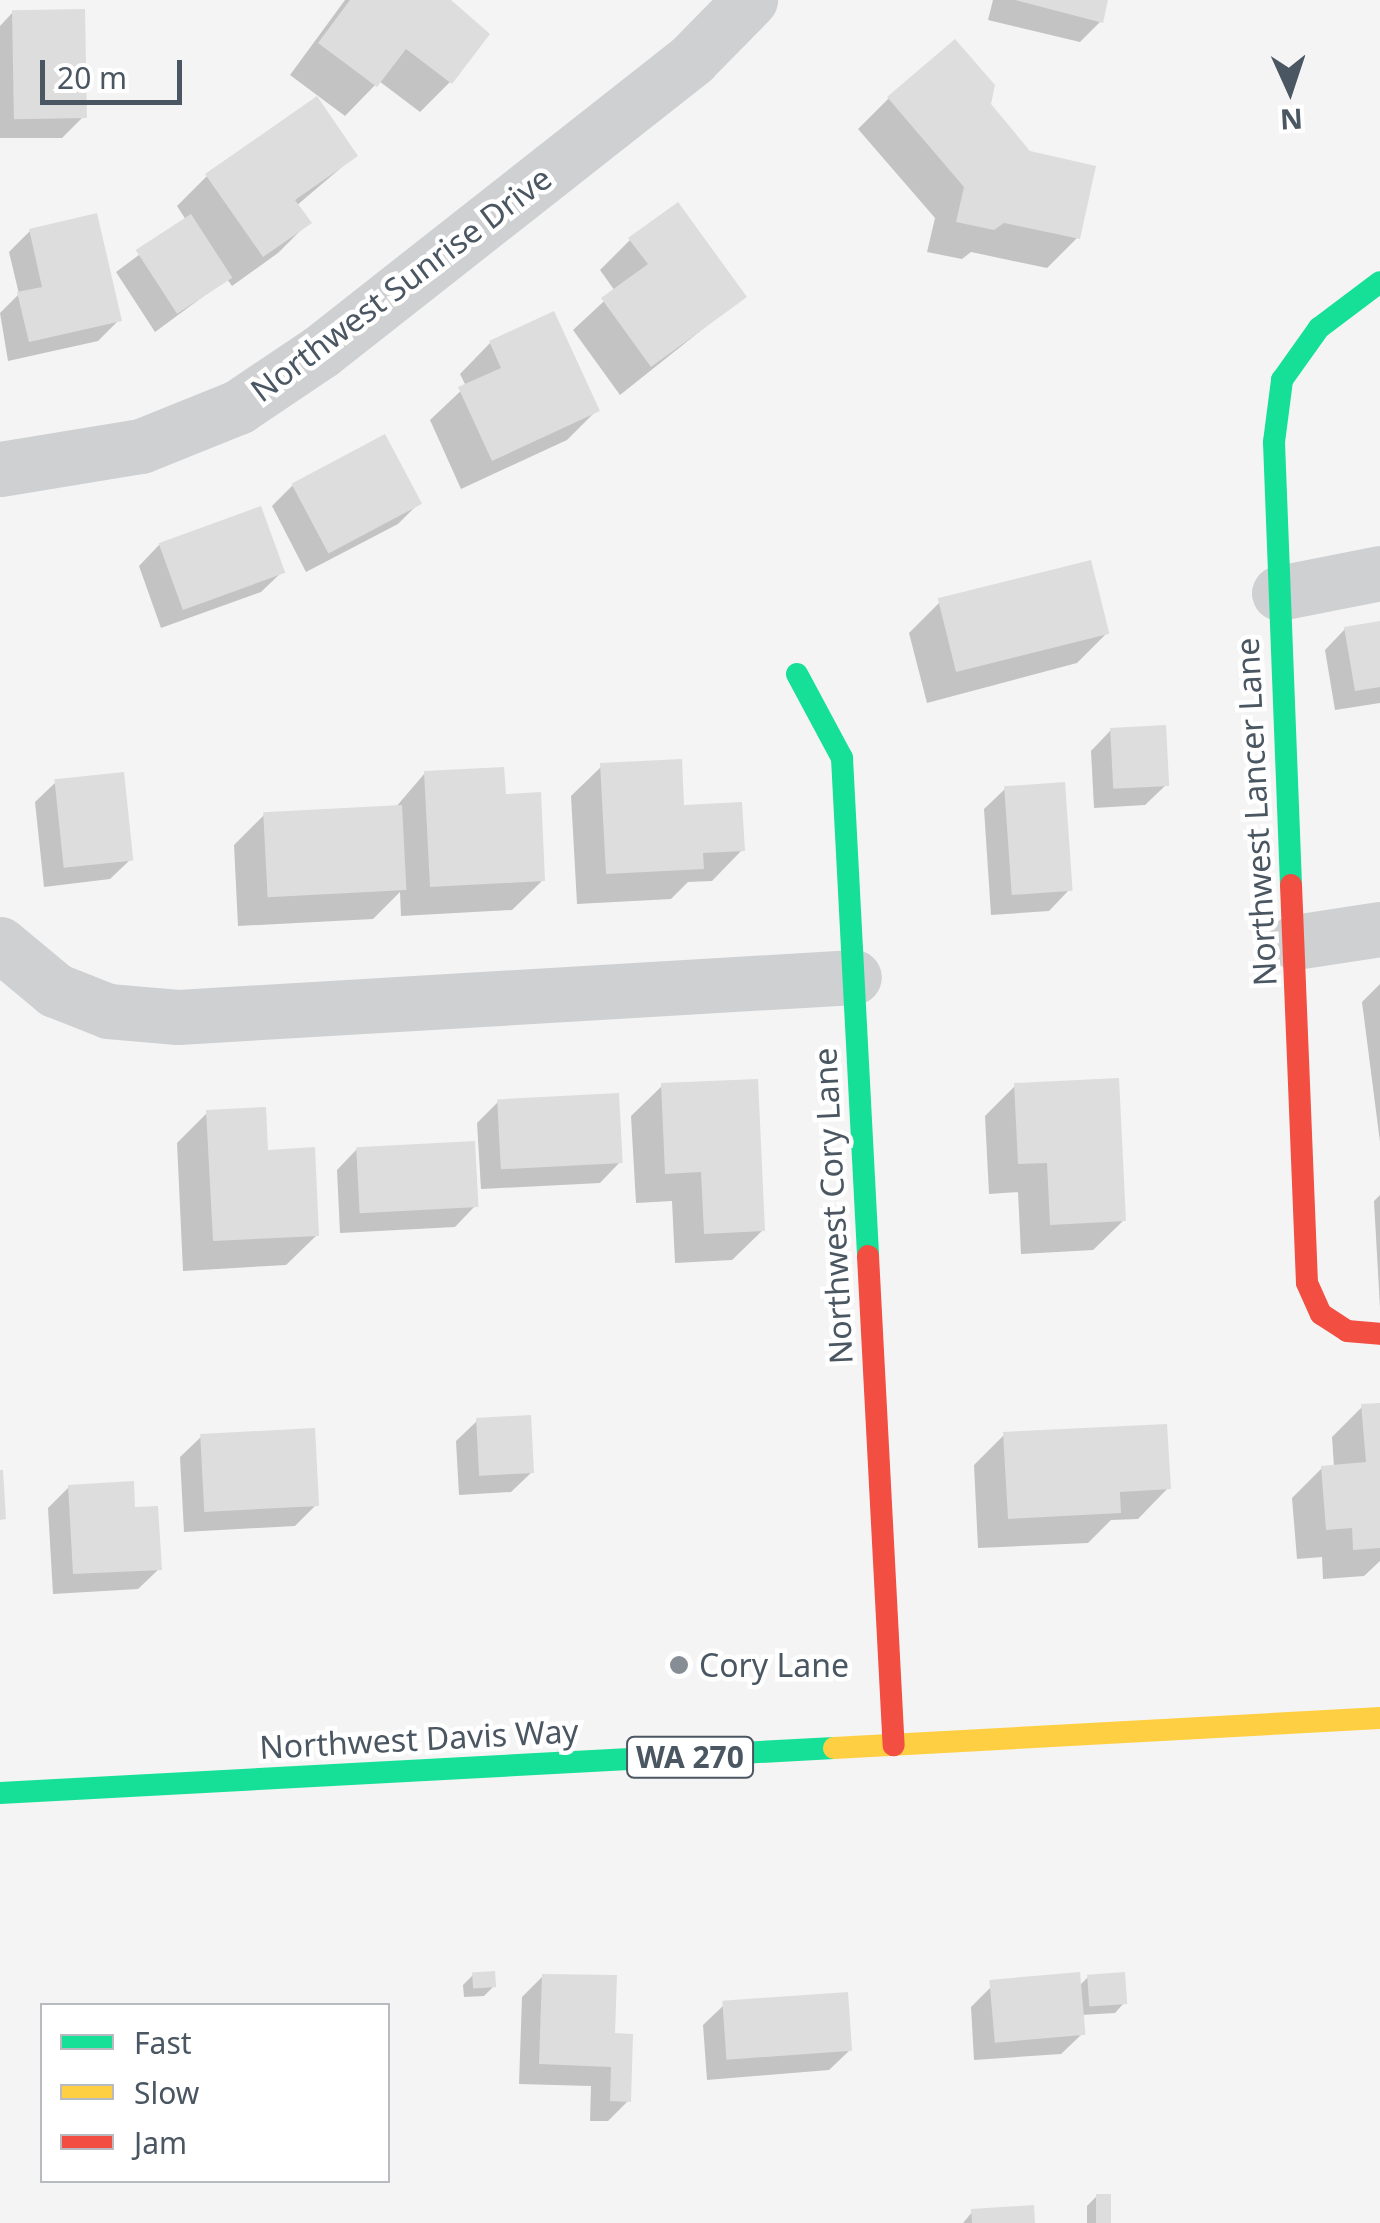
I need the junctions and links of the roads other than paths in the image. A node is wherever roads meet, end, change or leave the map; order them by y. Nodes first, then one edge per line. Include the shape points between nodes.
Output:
1 (750, 0) edge
2 (1380, 282) edge
3 (0, 469) edge
4 (1380, 573) edge
5 (1279, 593) junction
6 (797, 674) dead end
7 (1380, 929) edge
8 (1295, 942) junction
9 (0, 944) edge
10 (854, 977) junction
11 (1380, 1334) edge
12 (1380, 1718) edge
13 (894, 1745) junction
14 (0, 1793) edge

1 - 3 street, Northwest Sunrise Drive via 692,60 320,352 238,407 141,446
2 - 5 street, Northwest Lancer Lane via 1319,328 1282,380 1274,442
4 - 5 street
5 - 8 street, Northwest Lancer Lane
6 - 10 street, Northwest Cory Lane via 842,758
7 - 8 street
8 - 11 street, Northwest Lancer Lane via 1307,1283 1321,1314 1347,1331
9 - 10 street via 55,990 108,1011 178,1017
10 - 13 street, Northwest Cory Lane
12 - 13 street, Northwest Davis Way / WA 270
13 - 14 street, Northwest Davis Way / WA 270

